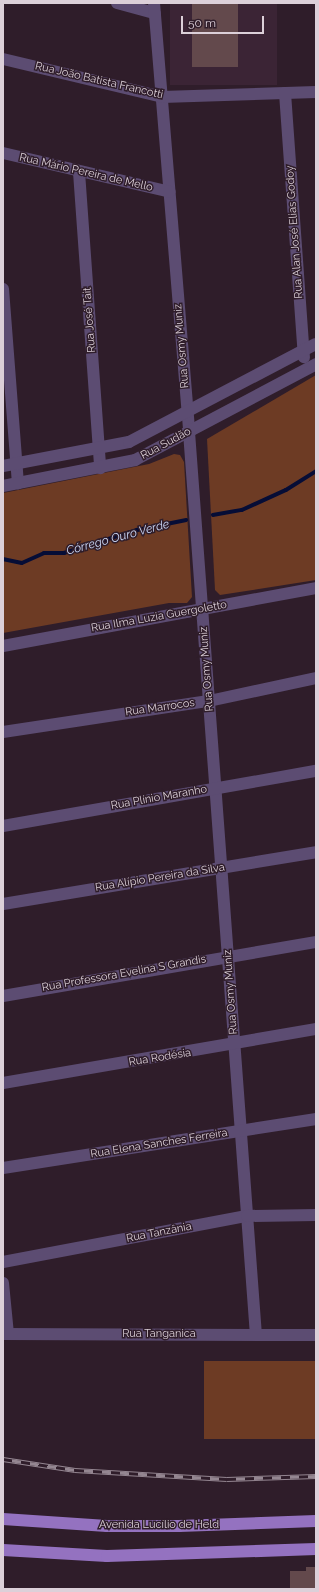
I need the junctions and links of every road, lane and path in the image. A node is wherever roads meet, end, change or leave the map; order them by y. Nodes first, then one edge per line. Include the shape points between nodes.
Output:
1 (117, 3) edge
2 (155, 8) edge
3 (3, 59) edge
4 (316, 92) edge
5 (285, 93) junction
6 (162, 97) junction
7 (3, 154) edge
8 (80, 172) junction
9 (170, 192) junction
10 (3, 289) edge
11 (316, 344) edge
12 (304, 351) junction
13 (316, 364) edge
14 (304, 370) junction
15 (188, 412) junction
16 (189, 432) junction
17 (99, 449) junction
18 (16, 464) junction
19 (3, 466) edge
20 (100, 468) junction
21 (18, 483) junction
22 (3, 486) edge
23 (316, 588) edge
24 (202, 610) junction
25 (3, 646) edge
26 (316, 678) edge
27 (209, 701) junction
28 (3, 732) edge
29 (316, 771) edge
30 (216, 788) junction
31 (3, 826) edge
32 (316, 852) edge
33 (221, 868) junction
34 (3, 904) edge
35 (316, 942) edge
36 (228, 956) junction
37 (3, 996) edge
38 (316, 1029) edge
39 (235, 1045) junction
40 (3, 1083) edge
41 (316, 1119) edge
42 (241, 1131) junction
43 (3, 1168) edge
44 (316, 1215) edge
45 (247, 1216) junction
46 (3, 1262) edge
47 (3, 1283) edge
48 (5, 1334) edge
49 (256, 1334) junction
50 (316, 1335) edge
51 (3, 1519) edge
52 (316, 1521) edge
53 (316, 1549) edge
54 (3, 1550) edge

1 - 2 street
2 - 6 street, Rua Osmy Muniz
3 - 6 street, Rua João Batista Francotti
4 - 5 street, Rua João Batista Francotti
5 - 6 street, Rua João Batista Francotti
5 - 12 street, Rua Alan José Elias Godoy
6 - 9 street, Rua Osmy Muniz
7 - 8 street, Rua Mário Pereira de Mello
8 - 9 street, Rua Mário Pereira de Mello
8 - 17 street, Rua José Tait
9 - 15 street, Rua Osmy Muniz
10 - 18 street
11 - 12 street, Rua Sudão
12 - 14 street, Rua Alan José Elias Godoy
12 - 15 street, Rua Sudão
13 - 14 street, Rua Sudão
14 - 16 street, Rua Sudão
15 - 16 street, Rua Osmy Muniz
15 - 17 street, Rua Sudão via 129,442
16 - 20 street, Rua Sudão via 135,460
16 - 24 street, Rua Osmy Muniz
17 - 18 street, Rua Sudão
17 - 20 street, Rua José Tait
18 - 19 street, Rua Sudão
18 - 21 street
20 - 21 street, Rua Sudão
21 - 22 street, Rua Sudão
23 - 24 street, Rua Ilma Luzia Guergoletto
24 - 25 street, Rua Ilma Luzia Guergoletto
24 - 27 street, Rua Osmy Muniz
26 - 27 street, Rua Marrocos
27 - 28 street, Rua Marrocos
27 - 30 street, Rua Osmy Muniz
29 - 30 street, Rua Plínio Maranho
30 - 31 street, Rua Plínio Maranho
30 - 33 street, Rua Osmy Muniz
32 - 33 street, Rua Alípio Pereira da Silva
33 - 34 street, Rua Alípio Pereira da Silva
33 - 36 street, Rua Osmy Muniz
35 - 36 street, Rua Professora Evelina S Grandis
36 - 37 street, Rua Professora Evelina S Grandis
36 - 39 street, Rua Osmy Muniz
38 - 39 street, Rua Rodésia
39 - 40 street, Rua Rodésia
39 - 42 street, Rua Osmy Muniz
41 - 42 street, Rua Elena Sanches Ferreira
42 - 43 street, Rua Elena Sanches Ferreira
42 - 45 street, Rua Osmy Muniz
44 - 45 street, Rua Tanzânia
45 - 46 street, Rua Tanzânia
45 - 49 street, Rua Osmy Muniz
47 - 48 street
48 - 49 street, Rua Tanganica
49 - 50 street, Rua Tanganica
51 - 52 main road, Avenida Lucílio de Held via 107,1526
53 - 54 main road via 107,1556

